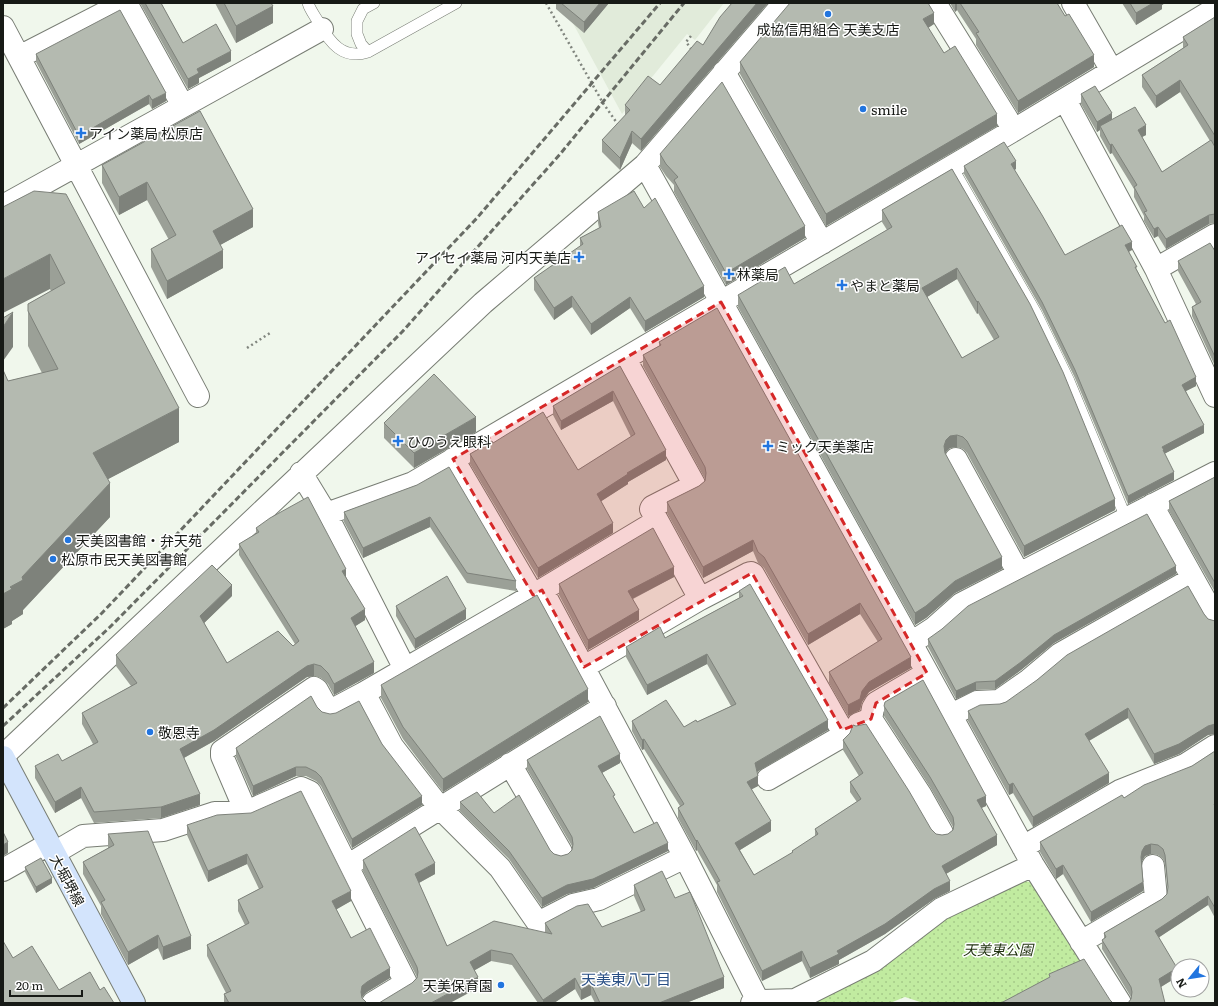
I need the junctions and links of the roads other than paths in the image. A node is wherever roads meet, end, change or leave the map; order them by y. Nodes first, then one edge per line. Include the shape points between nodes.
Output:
1 (125, 3) edge
2 (308, 3) edge
3 (374, 3) edge
4 (456, 3) edge
5 (784, 3) edge
6 (935, 3) edge
7 (1073, 3) edge
8 (1215, 9) edge
9 (3, 27) edge
10 (322, 29) junction
11 (368, 52) junction
12 (19, 58) junction
13 (724, 72) junction
14 (1112, 72) junction
15 (1065, 100) junction
16 (183, 106) junction
17 (1014, 130) junction
18 (645, 165) junction
19 (75, 166) junction
20 (952, 167) junction
21 (3, 206) edge
22 (1215, 235) edge
23 (822, 243) junction
24 (1156, 269) junction
25 (721, 302) junction
26 (625, 359) junction
27 (198, 396) dead end
28 (1215, 396) edge
29 (453, 459) junction
30 (956, 459) dead end
31 (301, 473) junction
32 (1215, 473) edge
33 (1152, 505) junction
34 (326, 514) junction
35 (1126, 518) junction
36 (657, 521) junction
37 (1019, 574) junction
38 (1192, 579) junction
39 (538, 592) junction
40 (700, 600) junction
41 (1215, 618) edge
42 (911, 643) junction
43 (584, 667) junction
44 (405, 670) junction
45 (927, 673) junction
46 (364, 693) junction
47 (605, 706) junction
48 (951, 716) junction
49 (871, 719) junction
50 (842, 730) junction
51 (1215, 746) edge
52 (3, 756) edge
53 (510, 764) junction
54 (768, 780) dead end
55 (440, 808) junction
56 (246, 812) junction
57 (942, 833) edge
58 (51, 849) junction
59 (561, 852) dead end
60 (1028, 856) junction
61 (685, 857) junction
62 (347, 866) junction
63 (1153, 866) dead end
64 (3, 870) edge
65 (1081, 942) junction
66 (755, 1002) edge
67 (797, 1002) edge
68 (134, 1003) edge
69 (373, 1003) edge
70 (1120, 1003) edge

1 - 12 street
1 - 16 street
2 - 10 lane
3 - 11 lane via 363,9 357,21 357,34
4 - 11 lane
5 - 13 street
6 - 17 street
7 - 14 street
8 - 14 street
9 - 12 street
10 - 11 lane via 330,41 349,54 360,55
10 - 16 street
12 - 19 street
13 - 18 street
13 - 23 street
14 - 15 street
15 - 17 street
15 - 24 street
16 - 19 street
17 - 20 street
18 - 25 street
18 - 31 street via 483,303
19 - 21 street
19 - 27 street
20 - 23 street
20 - 35 lane via 1036,313 1069,381
22 - 24 street
23 - 25 street
24 - 28 street
25 - 26 street
25 - 42 street
26 - 29 street
26 - 36 street via 694,484 652,507
29 - 34 street via 413,482
29 - 39 street
30 - 37 street
31 - 34 street
31 - 52 street
32 - 33 street
33 - 35 street
33 - 38 street
34 - 44 street
35 - 37 street
36 - 39 street
36 - 40 street
37 - 42 street via 961,604 934,628
38 - 41 street
38 - 48 street via 1060,654 999,701 977,702
39 - 43 street
39 - 44 street
40 - 43 street
40 - 50 street via 748,574 753,574
42 - 45 street
43 - 47 street
44 - 46 street
45 - 48 street
45 - 49 street via 876,703
46 - 55 street via 392,746
46 - 56 street via 330,711 314,688 222,751
47 - 53 street
47 - 61 street
48 - 60 street
49 - 50 street
49 - 57 street
50 - 54 street via 840,738
51 - 60 street via 1185,765 1120,791
52 - 58 main road, 大堀堺線
53 - 55 street
53 - 59 street
55 - 61 street via 500,868 538,923 573,905 599,899
55 - 62 street
56 - 58 street via 215,813 163,830 83,836
56 - 62 street via 301,788 310,792
58 - 64 street
58 - 68 main road, 大堀堺線
60 - 65 street
60 - 67 street via 941,909 873,961
61 - 66 street
62 - 69 street via 406,983
63 - 65 street via 1156,898
65 - 70 street
66 - 67 street

